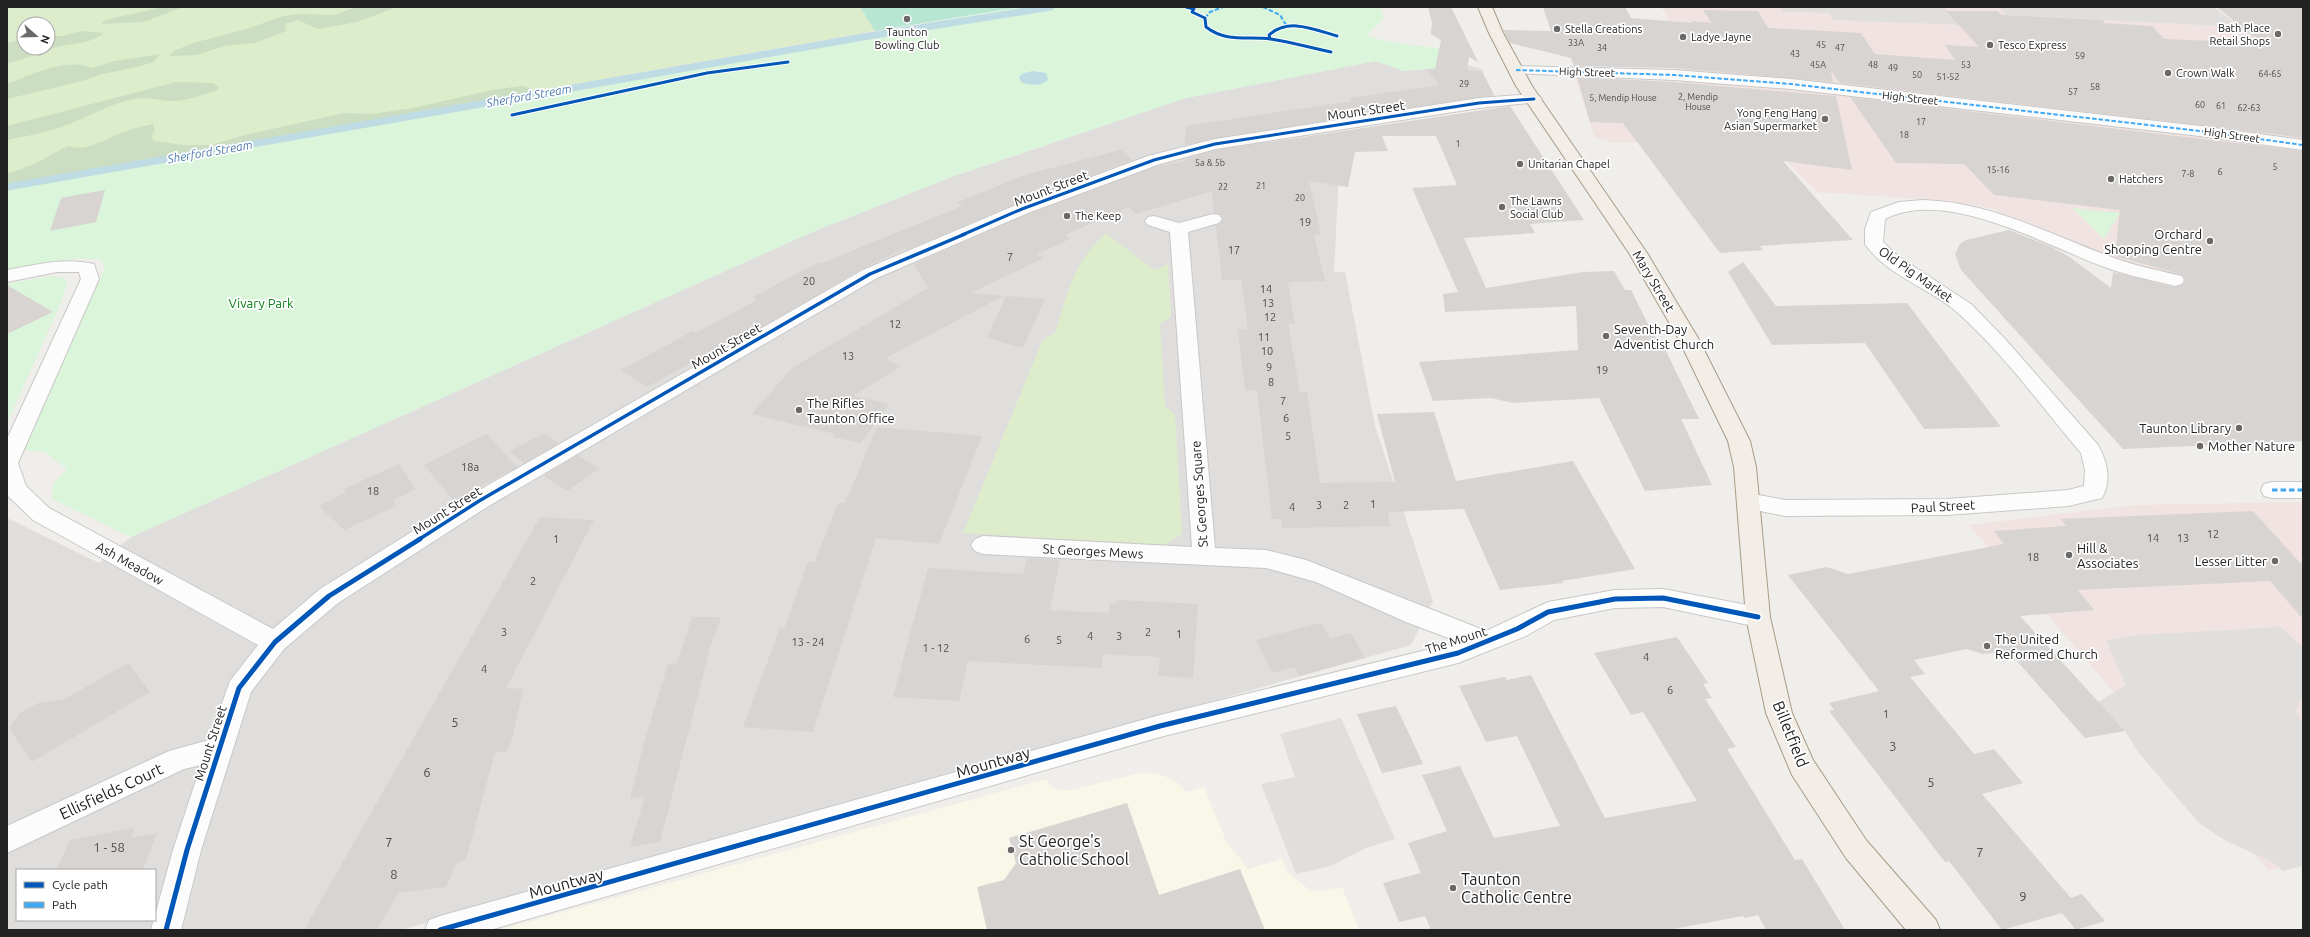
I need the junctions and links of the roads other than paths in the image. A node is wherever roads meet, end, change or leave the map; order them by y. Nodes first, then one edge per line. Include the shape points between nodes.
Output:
1 (1485, 7) edge
2 (1516, 70) junction
3 (1534, 99) junction
4 (2303, 145) edge
5 (1213, 219) dead end
6 (1154, 221) dead end
7 (1179, 228) junction
8 (7, 276) edge
9 (2175, 280) dead end
10 (2090, 450) joint
11 (7, 463) edge
12 (2272, 490) dead end
13 (2303, 490) edge
14 (1748, 501) junction
15 (983, 545) dead end
16 (1204, 557) junction
17 (1758, 617) junction
18 (275, 642) junction
19 (1487, 642) junction
20 (1160, 726) joint
21 (218, 749) junction
22 (7, 840) edge
23 (166, 930) edge
24 (440, 930) edge
25 (1925, 930) edge

1 - 2 main road, Mary Street
2 - 3 main road, Mary Street
2 - 4 street, High Street via 1674,75 1791,84
3 - 14 main road, Mary Street via 1638,253 1688,338 1739,441 1745,467
3 - 18 street, Mount Street via 1479,103 1208,146 1154,160 1022,209 884,268 479,501 329,596
5 - 7 street
6 - 7 street
7 - 16 street, St Georges Square
8 - 11 street, Ash Meadow via 73,265 87,268 90,279
9 - 10 street, Old Pig Market via 2115,265 2017,223 1962,208 1908,206 1890,208 1877,216 1874,244 1892,260 1964,308 1999,344
10 - 14 street, Paul Street via 2097,463 2094,492 2068,498 1947,507 1894,508 1785,508
11 - 18 street, Ash Meadow via 16,490 40,514
12 - 13 street
14 - 17 main road, Billetfield
15 - 16 street, St Georges Mews
16 - 19 street, St Georges Square via 1266,559 1293,564 1327,575 1414,614
17 - 19 street, The Mount via 1663,598 1615,599 1548,612
17 - 25 main road, Billetfield via 1779,713 1802,767 1856,848
18 - 21 street, Mount Street via 239,688
19 - 20 street, The Mount via 1458,653
20 - 24 street, Mountway
21 - 22 street, Ellisfields Court via 179,759
21 - 23 street, Mount Street

